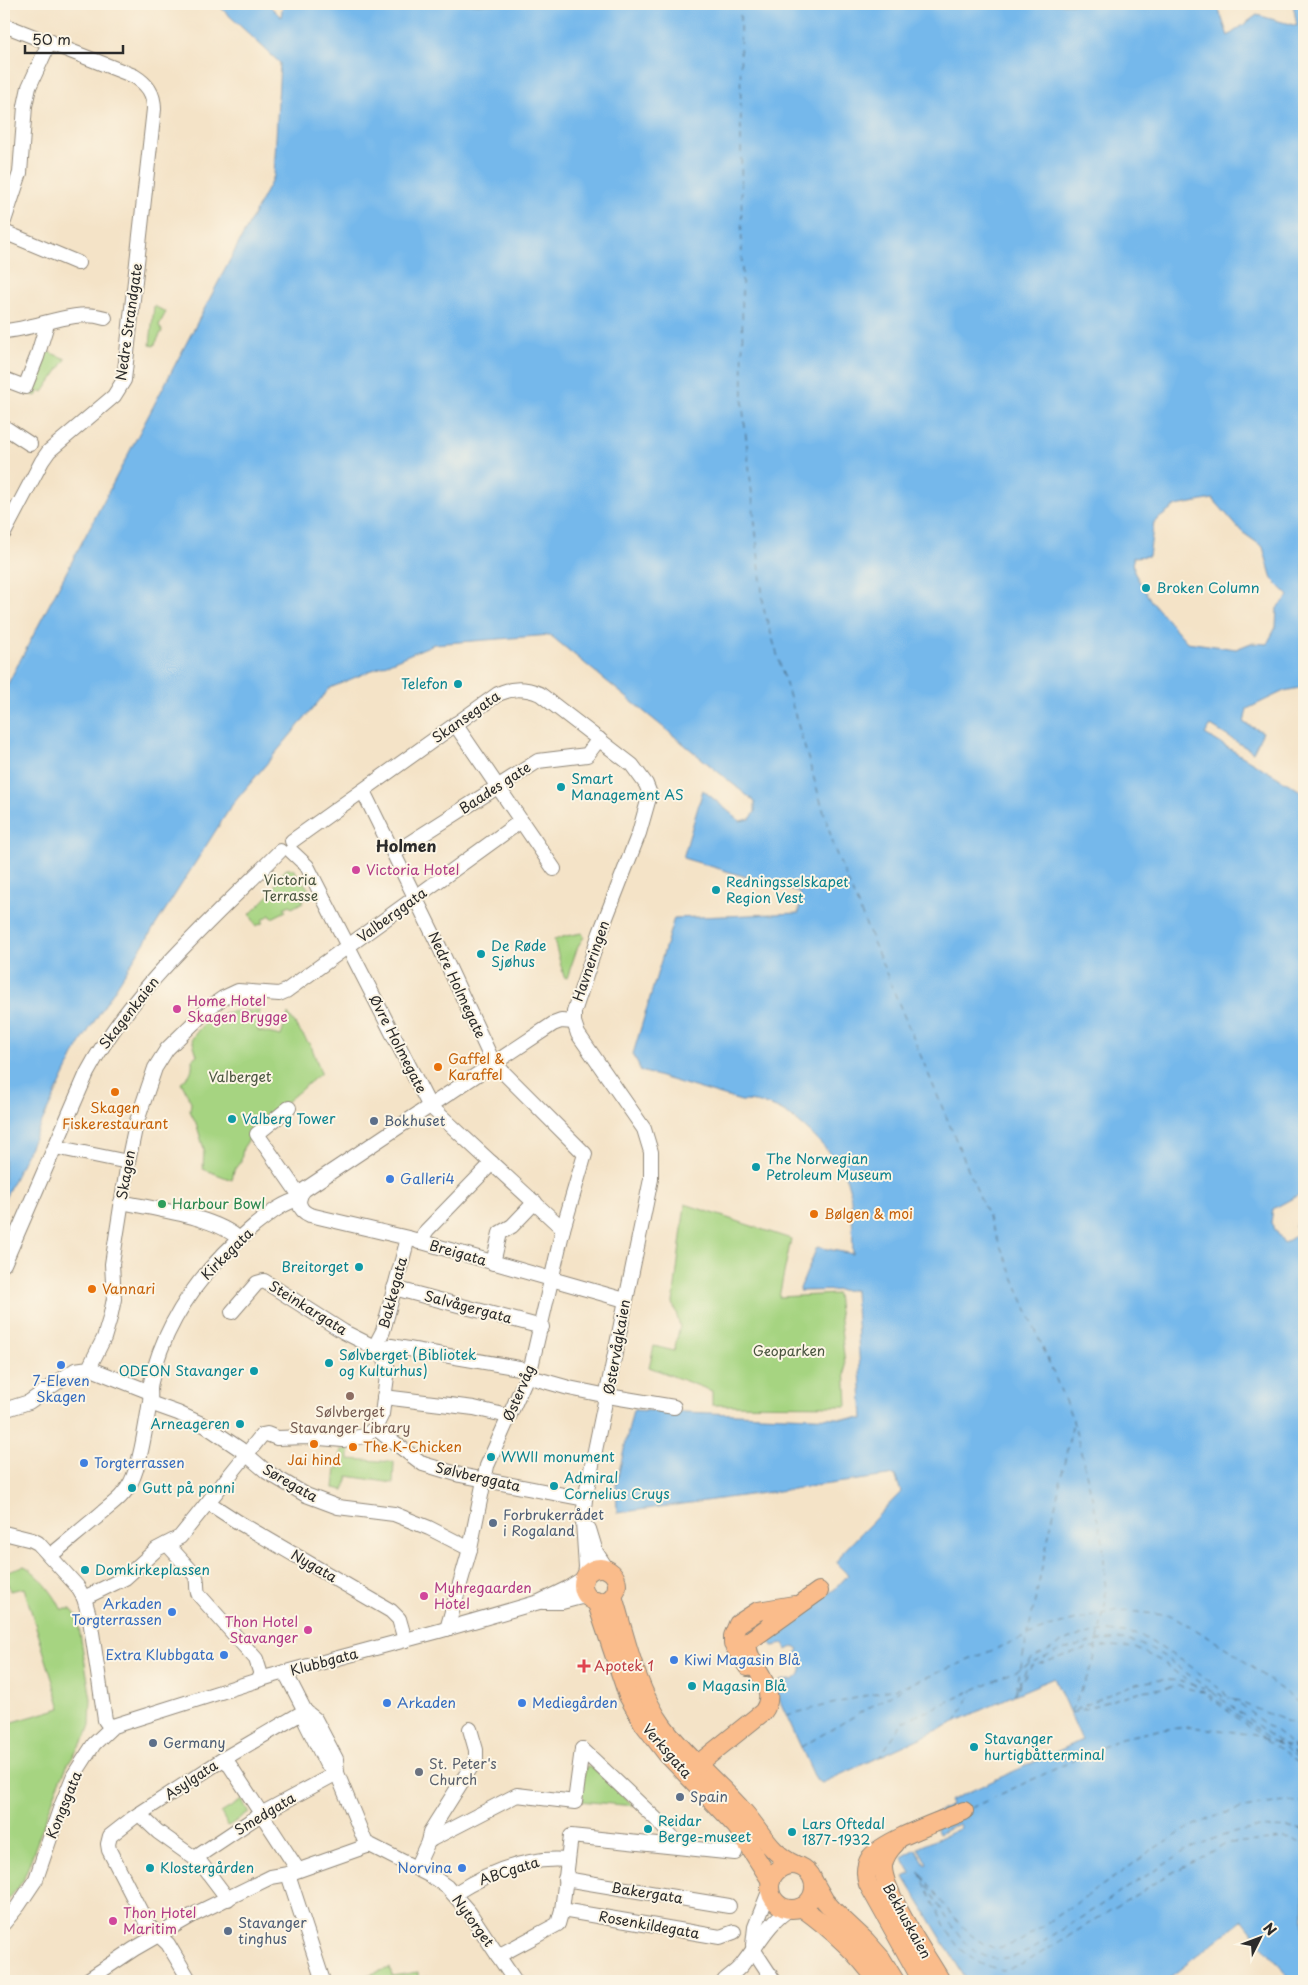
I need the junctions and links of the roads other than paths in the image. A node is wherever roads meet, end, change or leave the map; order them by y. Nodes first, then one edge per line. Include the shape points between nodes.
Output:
1 (4, 25) edge
2 (50, 41) junction
3 (4, 221) edge
4 (4, 232) edge
5 (78, 263) dead end
6 (105, 318) dead end
7 (47, 324) junction
8 (5, 334) edge
9 (4, 378) edge
10 (4, 428) edge
11 (30, 444) dead end
12 (4, 533) edge
13 (455, 724) junction
14 (599, 739) junction
15 (641, 776) joint
16 (497, 786) junction
17 (363, 791) junction
18 (521, 821) junction
19 (288, 848) junction
20 (394, 853) junction
21 (554, 869) dead end
22 (416, 898) junction
23 (348, 947) junction
24 (286, 991) joint
25 (574, 1022) junction
26 (493, 1062) junction
27 (430, 1105) junction
28 (289, 1108) dead end
29 (55, 1147) junction
30 (585, 1154) joint
31 (128, 1162) junction
32 (492, 1163) junction
33 (299, 1198) junction
34 (121, 1202) junction
35 (535, 1202) junction
36 (563, 1229) junction
37 (239, 1239) junction
38 (414, 1240) junction
39 (493, 1263) junction
40 (4, 1264) edge
41 (552, 1280) junction
42 (394, 1288) junction
43 (625, 1300) junction
44 (232, 1312) dead end
45 (542, 1327) junction
46 (374, 1348) junction
47 (89, 1368) junction
48 (529, 1374) junction
49 (602, 1395) junction
50 (384, 1397) junction
51 (150, 1398) junction
52 (674, 1407) dead end
53 (4, 1410) edge
54 (508, 1416) junction
55 (374, 1428) junction
56 (246, 1454) junction
57 (484, 1479) junction
58 (578, 1498) junction
59 (209, 1502) junction
60 (4, 1533) edge
61 (167, 1544) junction
62 (470, 1549) junction
63 (49, 1554) junction
64 (607, 1569) junction
65 (584, 1577) junction
66 (819, 1591) dead end
67 (613, 1596) junction
68 (84, 1598) junction
69 (593, 1600) junction
70 (540, 1602) junction
71 (804, 1602) junction
72 (447, 1629) junction
73 (405, 1640) junction
74 (285, 1672) junction
75 (262, 1678) junction
76 (766, 1707) junction
77 (305, 1711) junction
78 (110, 1727) junction
79 (470, 1728) dead end
80 (225, 1758) junction
81 (698, 1764) junction
82 (337, 1773) junction
83 (964, 1811) dead end
84 (139, 1814) junction
85 (261, 1814) junction
86 (905, 1837) junction
87 (428, 1842) junction
88 (367, 1846) junction
89 (680, 1846) junction
90 (735, 1852) dead end
91 (195, 1858) junction
92 (568, 1860) junction
93 (796, 1865) junction
94 (416, 1868) junction
95 (293, 1872) junction
96 (565, 1879) junction
97 (814, 1882) junction
98 (771, 1885) junction
99 (454, 1894) junction
100 (228, 1899) junction
101 (729, 1906) dead end
102 (796, 1908) junction
103 (562, 1910) junction
104 (4, 1922) edge
105 (734, 1932) dead end
106 (158, 1935) junction
107 (753, 1949) junction
108 (498, 1956) junction
109 (86, 1981) edge
110 (190, 1981) edge
111 (323, 1981) edge
112 (515, 1981) edge
113 (724, 1981) edge
114 (774, 1981) edge
115 (877, 1981) edge
116 (895, 1981) edge
117 (922, 1981) edge
118 (941, 1981) edge

1 - 2 street
2 - 3 street via 29,87 20,172
2 - 12 street, Nedre Strandgate via 134,76 152,93 154,109 124,380 114,396 49,451
4 - 5 street
6 - 7 street via 78,315
7 - 8 street
7 - 9 street via 25,387
10 - 11 street
13 - 14 street, Skansegata via 498,694 518,688 540,694
13 - 16 street
13 - 17 street, Skansegata
14 - 15 street, Skansegata
14 - 16 street, Baades gate via 587,755 538,761
15 - 25 street, Havneringen via 650,800 589,965
16 - 18 street
16 - 20 street, Baades gate
17 - 19 street, Skansegata
17 - 20 street, Nedre Holmegate
18 - 21 street
18 - 22 street, Valberggata
19 - 23 street, Øvre Holmegate via 307,866
19 - 29 street, Skagenkaien via 166,966 124,1015 87,1073
20 - 22 street, Nedre Holmegate
22 - 23 street, Valberggata
22 - 26 street, Nedre Holmegate
23 - 24 street, Valberggata
23 - 27 street, Øvre Holmegate
24 - 31 street, Skagen via 278,994 232,993 210,1007 167,1049 145,1094
25 - 26 street, Kirkegata via 553,1024
25 - 43 street, Østervågkaien via 588,1050 636,1116 648,1140 652,1164 649,1194
26 - 27 street, Kirkegata
26 - 30 street, Nedre Holmegate
27 - 32 street, Øvre Holmegate
27 - 33 street, Kirkegata via 306,1188
28 - 33 street via 256,1134
29 - 31 street
29 - 40 street, Skagenkaien
30 - 36 street, Østervåg
31 - 34 street, Skagen
32 - 35 street, Øvre Holmegate
32 - 38 street, Bakkegata
33 - 37 street, Kirkegata via 288,1202
33 - 38 street, Breigata via 301,1208 308,1214
34 - 37 street via 207,1221
34 - 47 street, Skagen via 112,1264 114,1299 104,1338
35 - 36 street, Øvre Holmegate
35 - 39 street via 512,1226 500,1233
36 - 41 street, Østervåg
37 - 51 street, Kirkegata via 200,1280 177,1315 150,1383
38 - 39 street, Breigata
38 - 42 street, Bakkegata
39 - 41 street, Breigata
41 - 43 street, Breigata
41 - 45 street, Østervåg
42 - 45 street, Salvågergata
42 - 46 street, Bakkegata via 383,1331
43 - 49 street, Østervågkaien
44 - 46 street, Steinkargata via 257,1283 264,1281
45 - 48 street, Østervåg
46 - 48 street, Steinkargata via 391,1346 518,1368
46 - 50 street via 383,1354 387,1362
47 - 51 street, Søregata
47 - 53 street via 75,1370 38,1396
48 - 49 street, Steinkargata via 537,1380
48 - 54 street, Østervåg
49 - 52 street, Steinkargata
49 - 58 street, Østervågkaien
50 - 54 street via 474,1408
50 - 55 street via 382,1414
51 - 56 street, Søregata via 206,1426
51 - 63 street, Kirkegata via 136,1469 127,1488
54 - 57 street, Østervåg
55 - 56 street via 362,1437 346,1440 277,1438 264,1434
55 - 57 street, Sølvberggata via 423,1464
56 - 59 street
56 - 62 street, Søregata via 270,1474 313,1499 394,1514
57 - 58 street, Sølvberggata
57 - 62 street, Østervåg
58 - 64 street, Østervågkaien via 596,1552
58 - 65 street, Østervågkaien via 583,1521
59 - 61 street via 180,1537
59 - 73 street, Nygata via 246,1527 391,1610 399,1620
60 - 63 street via 35,1541
61 - 68 street via 128,1575
61 - 75 street via 195,1575 200,1595 256,1659
62 - 72 street, Østervåg
63 - 68 street
64 - 65 main road via 593,1569
64 - 67 main road via 617,1580
65 - 69 main road via 584,1591
65 - 70 street, Klubbgata
66 - 71 main road
67 - 69 main road via 606,1601
67 - 81 main road, Verksgata via 650,1705 666,1730
68 - 78 street via 106,1720
69 - 70 street, Klubbgata via 581,1597 562,1602
69 - 98 main road, Verksgata via 628,1696 642,1723 736,1826
70 - 72 street, Klubbgata
71 - 76 main road via 747,1644 767,1688
71 - 76 main road via 758,1611 738,1624 733,1636 733,1644 765,1694
72 - 73 street, Klubbgata
73 - 74 street, Klubbgata
74 - 75 street, Klubbgata
74 - 77 street
75 - 78 street, Klubbgata
76 - 81 main road, Verksgata
77 - 80 street, Asylgata
77 - 82 street via 306,1723 326,1763
78 - 104 street, Kongsgata via 94,1744 74,1775 36,1879
79 - 87 street via 476,1750 475,1761 430,1832
80 - 84 street, Asylgata
80 - 85 street
81 - 93 main road, Verksgata via 745,1812 776,1854
82 - 85 street, Smedgata
82 - 88 street
83 - 86 main road, Bekhuskaien
84 - 91 street
84 - 106 street, Asylgata via 116,1830 108,1840 109,1850 147,1924
85 - 91 street, Smedgata
85 - 95 street
86 - 117 main road, Bekhuskaien via 875,1853 866,1868 868,1884
86 - 118 main road, Bekhuskaien via 886,1857 884,1880
87 - 89 street via 517,1795 574,1802 582,1749
87 - 94 street
88 - 94 street, Nytorget via 374,1846
88 - 95 street
89 - 90 street
89 - 92 street via 571,1836
91 - 100 street
92 - 96 street
92 - 99 street, ABCgata via 534,1860 476,1881
93 - 97 main road via 809,1872
93 - 98 main road via 780,1868
94 - 99 street, Nytorget via 441,1882
95 - 100 street via 272,1877
95 - 111 street
96 - 101 street, Bakergata
96 - 103 street
97 - 102 main road via 812,1897
97 - 116 main road via 829,1906 881,1958
98 - 102 main road via 778,1903
98 - 107 street via 755,1927
99 - 108 street, Nytorget
100 - 106 street
102 - 107 street via 780,1915
102 - 115 main road via 823,1923
103 - 105 street, Rosenkildegata via 720,1937
103 - 108 street via 558,1924
106 - 109 street
106 - 110 street via 168,1944
107 - 113 street via 743,1964
107 - 114 street
108 - 112 street, Nytorget

